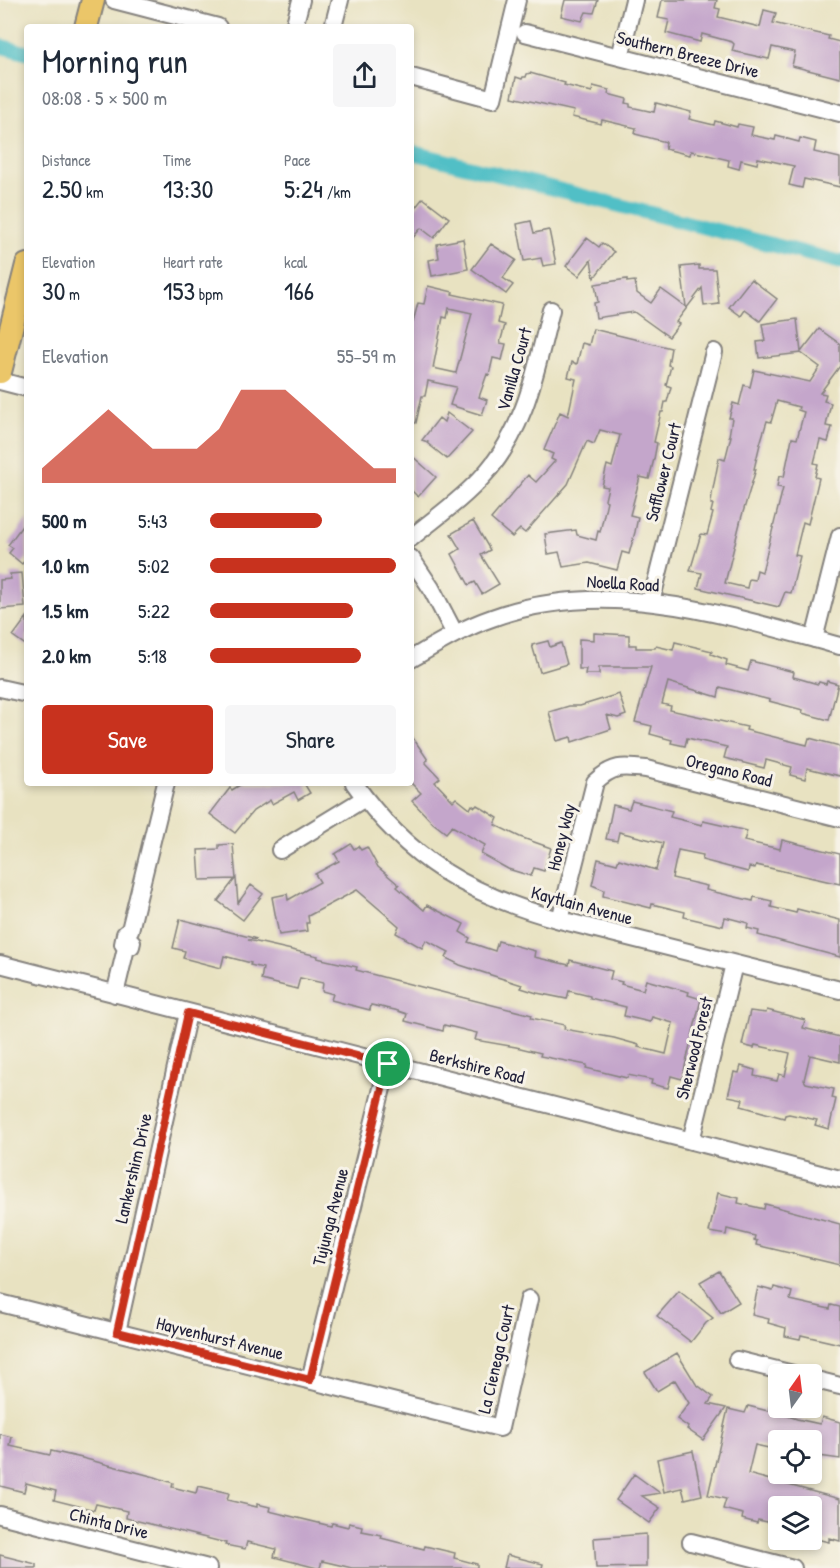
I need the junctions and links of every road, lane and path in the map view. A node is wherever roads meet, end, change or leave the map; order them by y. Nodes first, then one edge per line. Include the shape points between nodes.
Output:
1 (93, 0) edge
2 (114, 0) edge
3 (301, 0) edge
4 (340, 0) edge
5 (517, 0) edge
6 (634, 0) edge
7 (149, 5) edge
8 (88, 24) edge
9 (209, 24) edge
10 (295, 24) edge
11 (334, 24) edge
12 (525, 33) dead end
13 (620, 57) junction
14 (414, 78) edge
15 (840, 113) edge
16 (24, 277) edge
17 (551, 310) dead end
18 (714, 352) dead end
19 (0, 372) edge
20 (0, 381) edge
21 (24, 387) edge
22 (414, 535) edge
23 (840, 536) edge
24 (414, 562) edge
25 (651, 602) junction
26 (455, 634) junction
27 (814, 639) junction
28 (840, 646) edge
29 (414, 657) edge
30 (0, 688) edge
31 (24, 693) edge
32 (609, 769) joint
33 (165, 786) edge
34 (356, 786) edge
35 (365, 798) junction
36 (840, 818) edge
37 (280, 850) dead end
38 (560, 920) junction
39 (0, 964) edge
40 (734, 964) junction
41 (840, 990) edge
42 (115, 994) junction
43 (188, 1013) junction
44 (388, 1064) junction
45 (691, 1141) junction
46 (840, 1179) edge
47 (529, 1299) dead end
48 (0, 1302) edge
49 (117, 1332) junction
50 (737, 1360) dead end
51 (768, 1368) edge
52 (310, 1380) junction
53 (822, 1382) edge
54 (840, 1386) edge
55 (500, 1428) joint
56 (0, 1515) edge
57 (692, 1542) dead end
58 (160, 1562) edge
59 (208, 1568) edge
60 (793, 1568) edge

1 - 8 main road
2 - 7 street
3 - 10 street
4 - 11 street
5 - 14 street via 493,99
6 - 13 street
7 - 9 street
12 - 13 street, Southern Breeze Drive
13 - 15 street, Southern Breeze Drive
16 - 19 main road
17 - 22 street, Vanilla Court via 527,404 501,455 466,492
18 - 25 street, Safflower Court
20 - 21 street
23 - 27 street
24 - 26 street
25 - 26 street, Noella Road via 556,602 492,618
25 - 27 street, Noella Road
26 - 29 street, Noella Road
27 - 28 street, Noella Road
30 - 31 street
32 - 36 street, Oregano Road via 626,766 645,770
32 - 38 street, Honey Way via 595,782
33 - 42 street via 130,930 125,934 126,948
34 - 35 street, Kaytlain Avenue
35 - 37 street
35 - 38 street, Kaytlain Avenue via 409,845 460,882 521,910
38 - 40 street, Kaytlain Avenue
39 - 42 street, Berkshire Road
40 - 41 street, Kaytlain Avenue
40 - 45 street, Sherwood Forest
42 - 43 street, Berkshire Road
43 - 44 street, Berkshire Road
43 - 49 street, Lankershim Drive
44 - 45 street, Berkshire Road
44 - 52 street, Tujunga Avenue
45 - 46 street, Berkshire Road
47 - 55 street, La Cienega Court
48 - 49 street, Hayvenhurst Avenue
49 - 52 street, Hayvenhurst Avenue
50 - 51 street
52 - 55 street, Hayvenhurst Avenue
53 - 54 street
56 - 58 street, Chinta Drive
57 - 60 street
58 - 59 street, Chinta Drive

